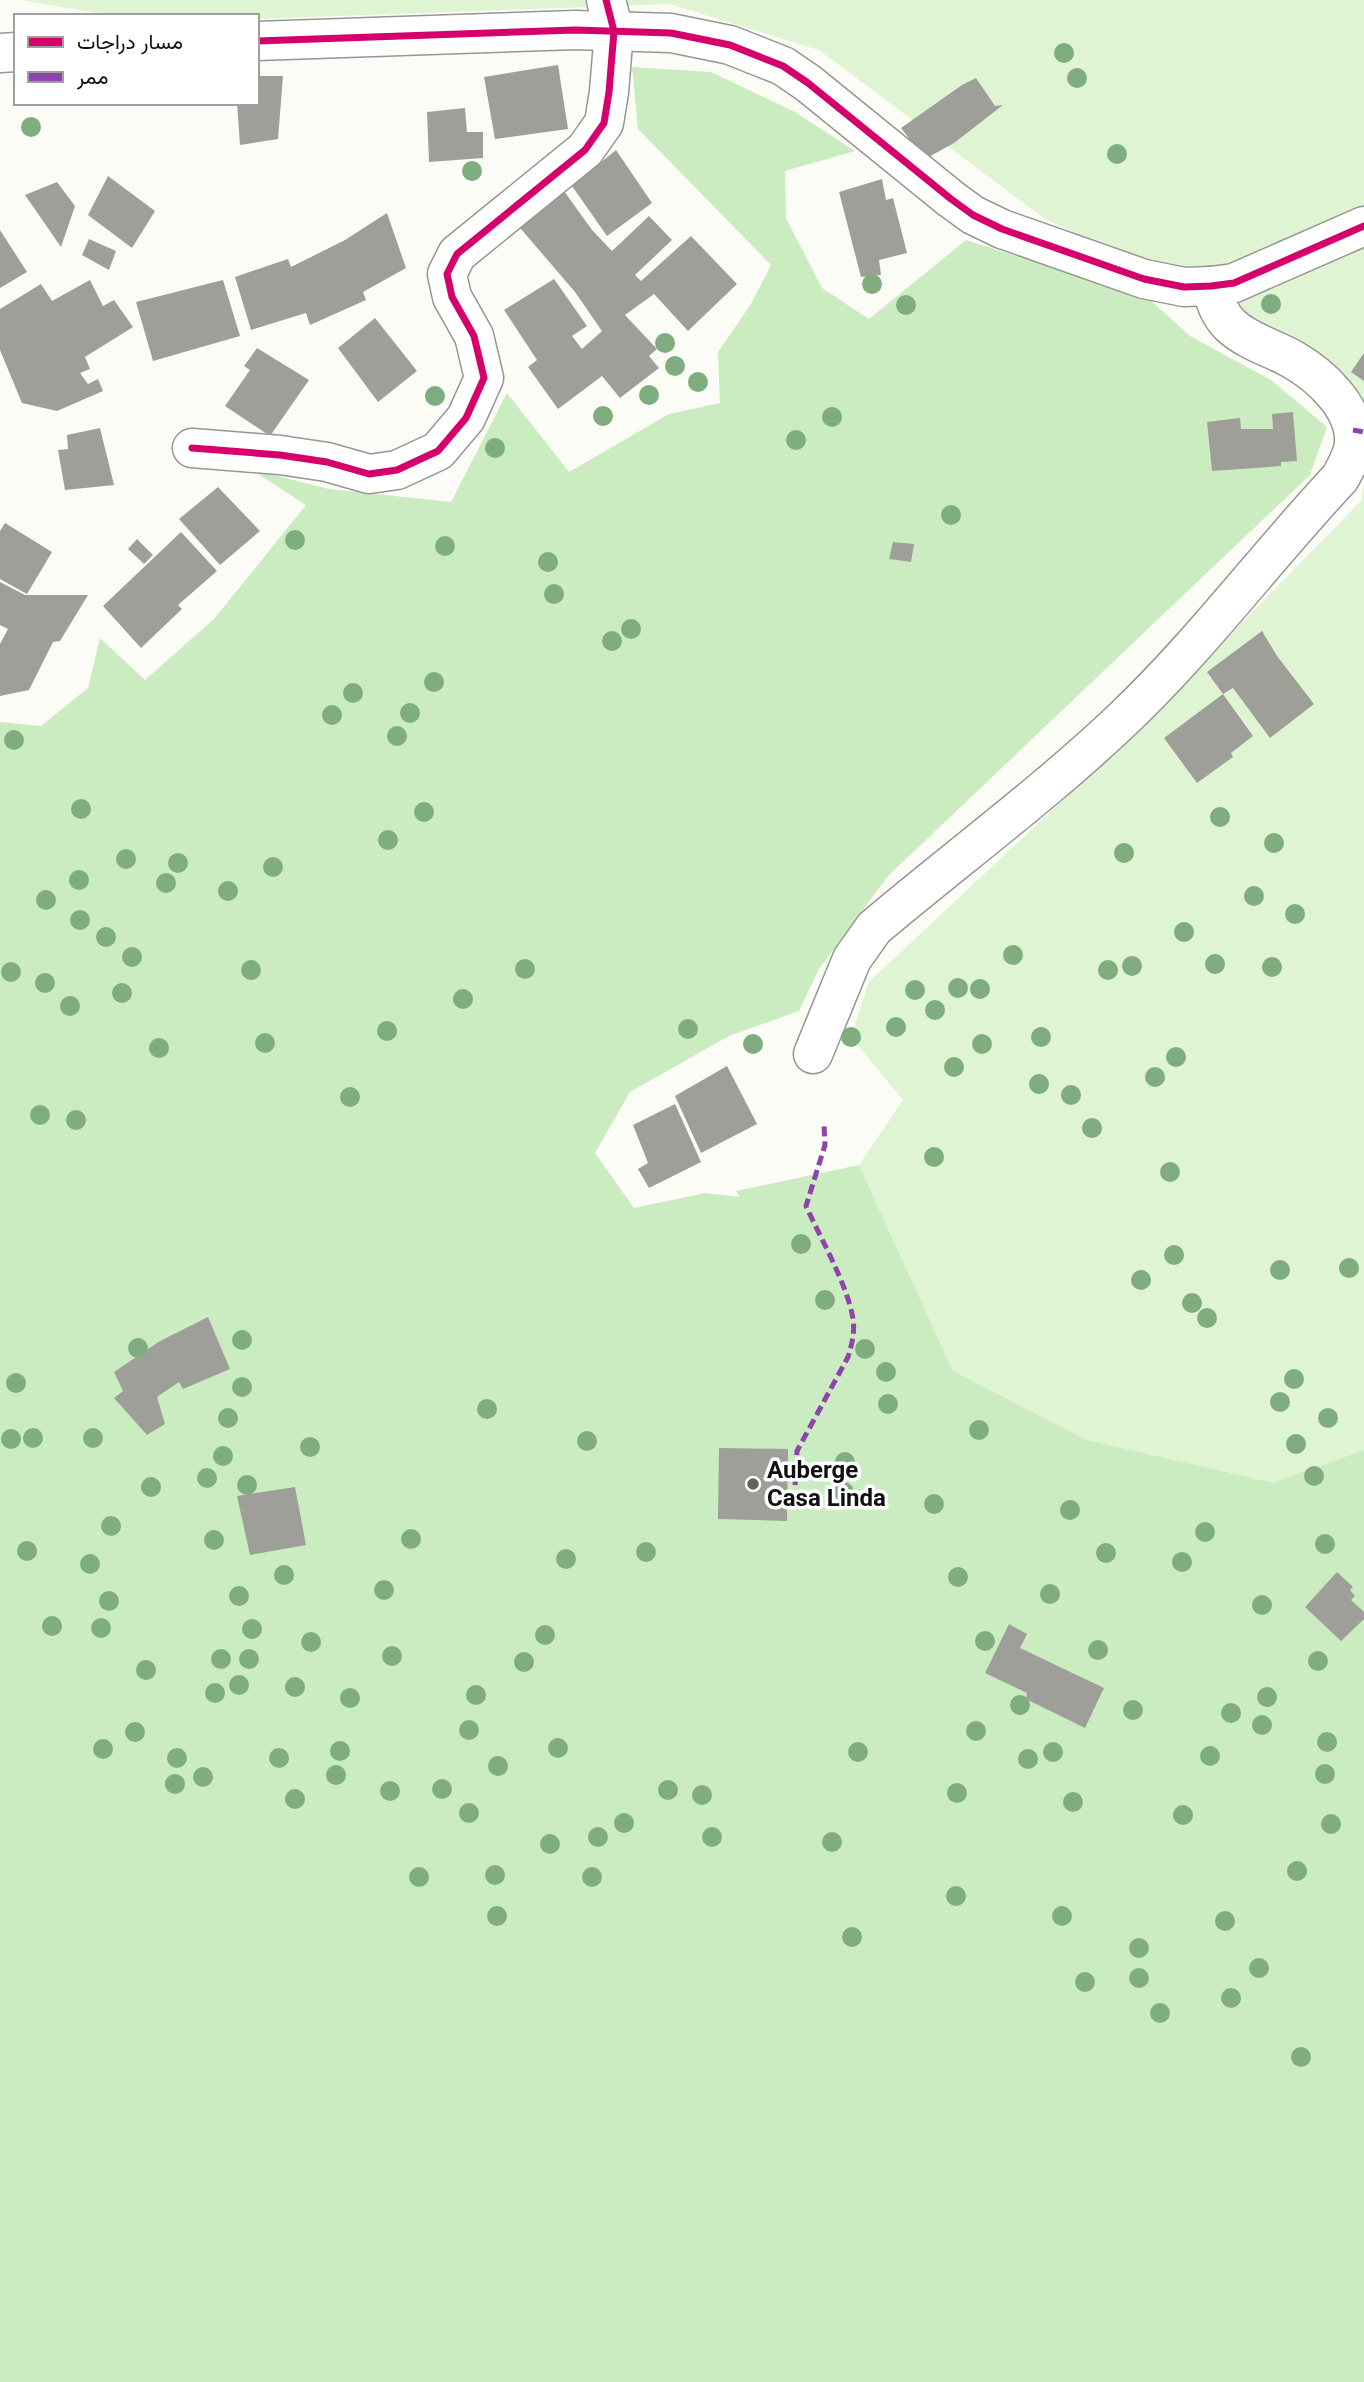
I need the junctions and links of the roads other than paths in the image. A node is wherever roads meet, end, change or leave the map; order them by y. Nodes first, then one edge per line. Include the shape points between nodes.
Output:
1 (610, 16) edge
2 (259, 41) edge
3 (1364, 226) edge
4 (1211, 286) junction
5 (192, 448) dead end
6 (813, 1054) dead end

1 - 2 street via 455,33
1 - 4 street via 730,45 783,66 973,215 1002,229 1144,279 1184,287
1 - 5 street via 610,92 604,123 585,150 457,254 447,274 452,297 474,336 484,378 467,418 438,451 397,470 369,474 280,455
3 - 4 street via 1254,276
4 - 6 street via 1215,303 1231,326 1293,360 1332,392 1353,430 1349,461 1340,478 1123,719 874,928 852,959

